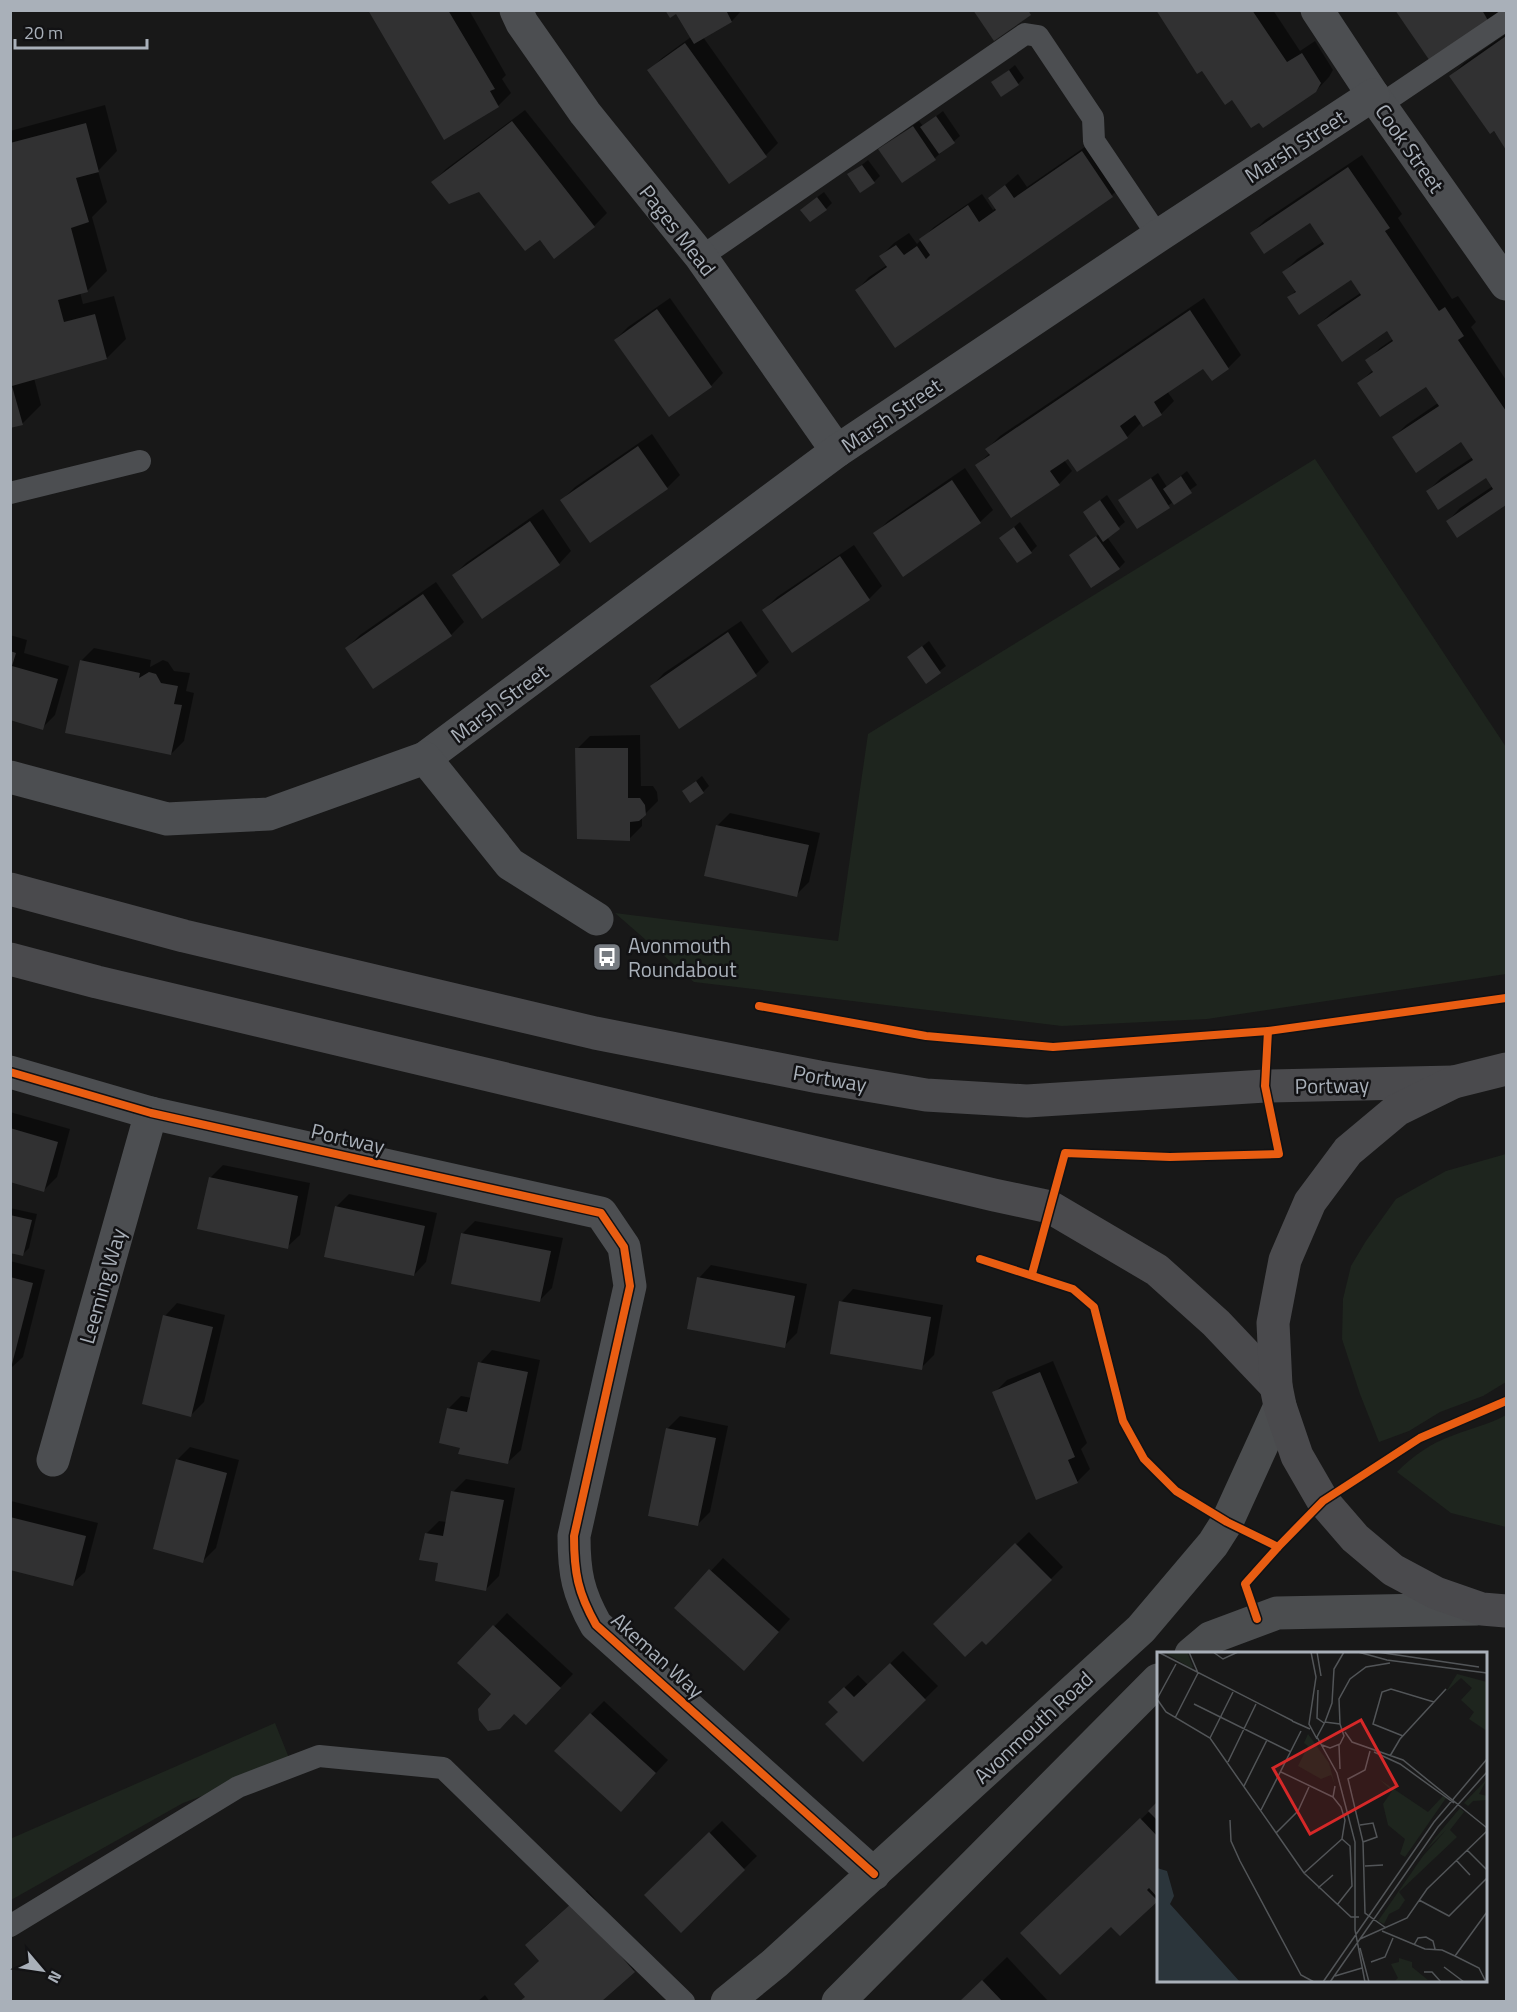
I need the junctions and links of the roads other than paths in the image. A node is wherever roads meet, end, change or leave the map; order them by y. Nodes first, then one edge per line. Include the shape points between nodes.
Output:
1 (516, 10) edge
2 (1317, 10) edge
3 (1506, 20) edge
4 (1376, 100) junction
5 (1158, 236) junction
6 (701, 257) junction
7 (1506, 284) edge
8 (837, 451) junction
9 (140, 461) dead end
10 (10, 493) edge
11 (425, 758) junction
12 (10, 777) edge
13 (10, 889) edge
14 (597, 919) dead end
15 (10, 959) edge
16 (1506, 1069) edge
17 (10, 1072) edge
18 (1454, 1082) junction
19 (151, 1113) junction
20 (630, 1286) joint
21 (1278, 1396) junction
22 (53, 1460) dead end
23 (1494, 1610) edge
24 (1192, 1652) edge
25 (1157, 1681) edge
26 (874, 1874) junction
27 (10, 1926) edge
28 (684, 2001) edge
29 (727, 2001) edge
30 (838, 2001) edge

1 - 6 street, Pages Mead via 585,113
2 - 4 street, Cook Street
3 - 4 lane
4 - 5 street, Marsh Street
4 - 7 street, Cook Street
5 - 6 lane via 1094,141 1093,118 1038,36 1030,33
5 - 8 street, Marsh Street
6 - 8 street, Pages Mead
8 - 11 street, Marsh Street
9 - 10 lane
11 - 12 street via 269,814 166,819
11 - 14 street via 510,864
13 - 18 highway, Portway via 184,936 595,1034 926,1095 1027,1101 1265,1086
15 - 21 highway via 1050,1207 1157,1270 1216,1323
16 - 18 highway
17 - 19 street, Portway
18 - 21 highway via 1397,1110 1372,1130 1348,1151 1310,1202 1285,1260 1273,1323
19 - 20 street, Portway via 600,1213 624,1247
19 - 22 street, Leeming Way
20 - 26 street, Akeman Way via 574,1536 574,1562 584,1603 596,1625
21 - 23 highway via 1297,1456 1323,1501 1355,1538 1402,1574 1436,1593
21 - 26 main road, Avonmouth Road via 1227,1522 1213,1544 1140,1629
23 - 24 main road via 1278,1613 1210,1638
25 - 30 main road
26 - 29 main road, Avonmouth Road
27 - 28 lane via 238,1787 319,1756 443,1768

